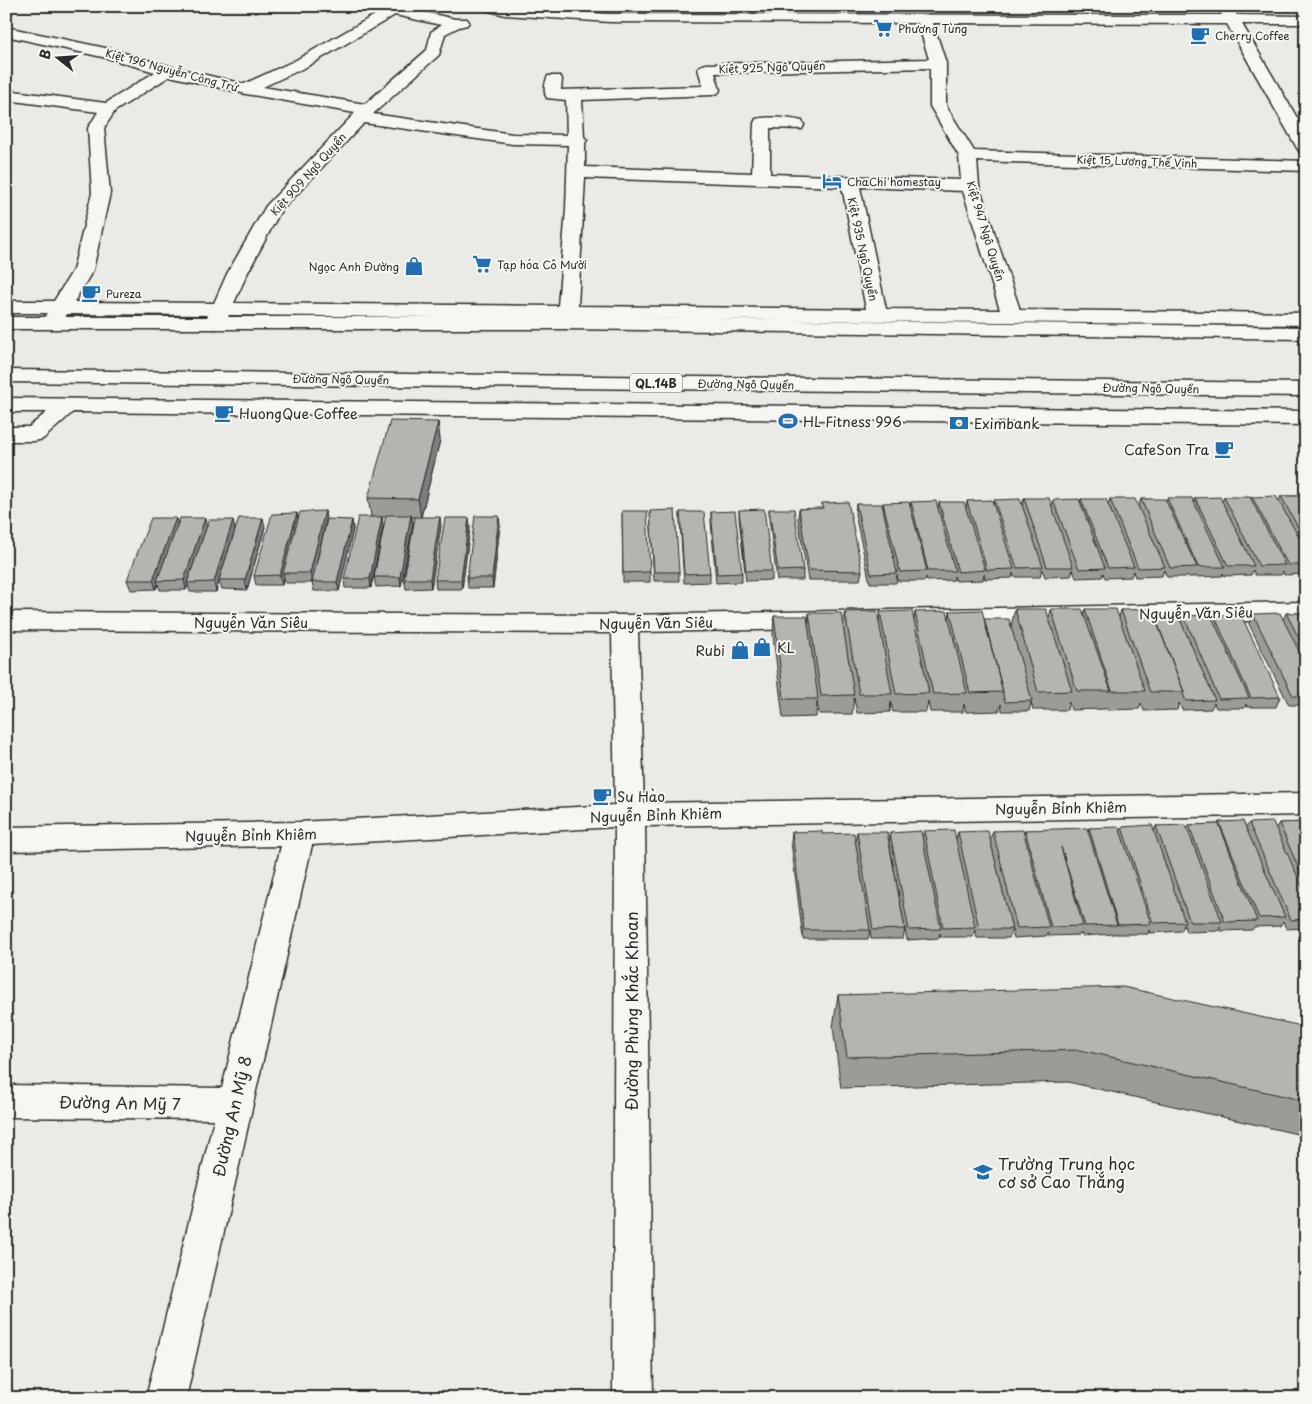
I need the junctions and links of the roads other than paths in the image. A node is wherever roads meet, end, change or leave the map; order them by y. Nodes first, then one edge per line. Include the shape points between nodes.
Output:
1 (373, 6) edge
2 (396, 9) edge
3 (719, 12) edge
4 (1228, 13) edge
5 (482, 16) edge
6 (924, 19) junction
7 (1306, 20) edge
8 (455, 23) junction
9 (6, 31) edge
10 (938, 63) junction
11 (168, 71) junction
12 (554, 78) dead end
13 (246, 89) junction
14 (6, 95) edge
15 (574, 96) junction
16 (109, 108) junction
17 (364, 114) junction
18 (796, 124) dead end
19 (578, 140) junction
20 (1306, 148) edge
21 (968, 156) junction
22 (1306, 166) edge
23 (578, 172) junction
24 (761, 179) junction
25 (850, 182) junction
26 (970, 186) junction
27 (6, 307) edge
28 (57, 315) junction
29 (877, 315) junction
30 (218, 316) junction
31 (567, 317) junction
32 (1012, 317) junction
33 (1306, 319) edge
34 (6, 322) edge
35 (1306, 333) edge
36 (6, 376) edge
37 (1306, 390) edge
38 (6, 404) edge
39 (68, 405) junction
40 (1306, 418) edge
41 (6, 434) edge
42 (1306, 611) edge
43 (6, 621) edge
44 (625, 624) junction
45 (1306, 804) edge
46 (630, 815) junction
47 (298, 834) junction
48 (6, 839) edge
49 (6, 1101) edge
50 (234, 1104) junction
51 (166, 1398) edge
52 (633, 1398) edge

1 - 2 main road
2 - 8 main road
2 - 13 main road via 302,63
3 - 5 main road via 610,18
3 - 6 main road
4 - 6 main road
4 - 7 main road
4 - 20 main road
5 - 8 main road
6 - 10 main road, Kiệt 947 Ngô Quyền
8 - 17 main road, Kiệt 909 Ngô Quyền via 438,32 434,52
9 - 11 main road, Kiệt 196 Nguyễn Công Trứ via 110,54
10 - 15 main road, Kiệt 925 Ngô Quyền via 706,69 712,90
10 - 21 main road, Kiệt 947 Ngô Quyền via 938,106
11 - 13 main road, Kiệt 196 Nguyễn Công Trứ
11 - 16 main road
12 - 15 main road, Kiệt 925 Ngô Quyền via 553,95
13 - 17 main road, Kiệt 196 Nguyễn Công Trứ
14 - 16 main road
15 - 19 main road
16 - 28 main road via 96,128 101,193 88,251 83,270
17 - 19 main road via 513,139
17 - 30 main road, Kiệt 909 Ngô Quyền via 272,210
18 - 24 main road via 762,123
19 - 23 main road
21 - 22 main road, Kiệt 15 Lương Thế Vinh
21 - 26 main road, Kiệt 947 Ngô Quyền
23 - 24 main road
23 - 31 main road
24 - 25 main road
25 - 26 main road
25 - 29 main road, Kiệt 935 Ngô Quyền
26 - 32 main road, Kiệt 947 Ngô Quyền
27 - 28 main road
28 - 30 main road
28 - 34 main road
29 - 31 main road
29 - 32 main road
30 - 31 main road
31 - 35 main road
32 - 33 main road
36 - 37 main road, Đường Ngô Quyền / QL.14B
38 - 39 main road
39 - 40 main road
39 - 41 main road via 35,434
42 - 44 main road, Nguyễn Văn Siêu
43 - 44 main road, Nguyễn Văn Siêu
44 - 46 main road, Đường Phùng Khắc Khoan
45 - 46 main road, Nguyễn Bỉnh Khiêm
46 - 47 main road, Nguyễn Bỉnh Khiêm
46 - 52 main road, Đường Phùng Khắc Khoan
47 - 48 main road, Nguyễn Bỉnh Khiêm
47 - 50 main road, Đường An Mỹ 8
49 - 50 main road, Đường An Mỹ 7
50 - 51 main road, Đường An Mỹ 8

